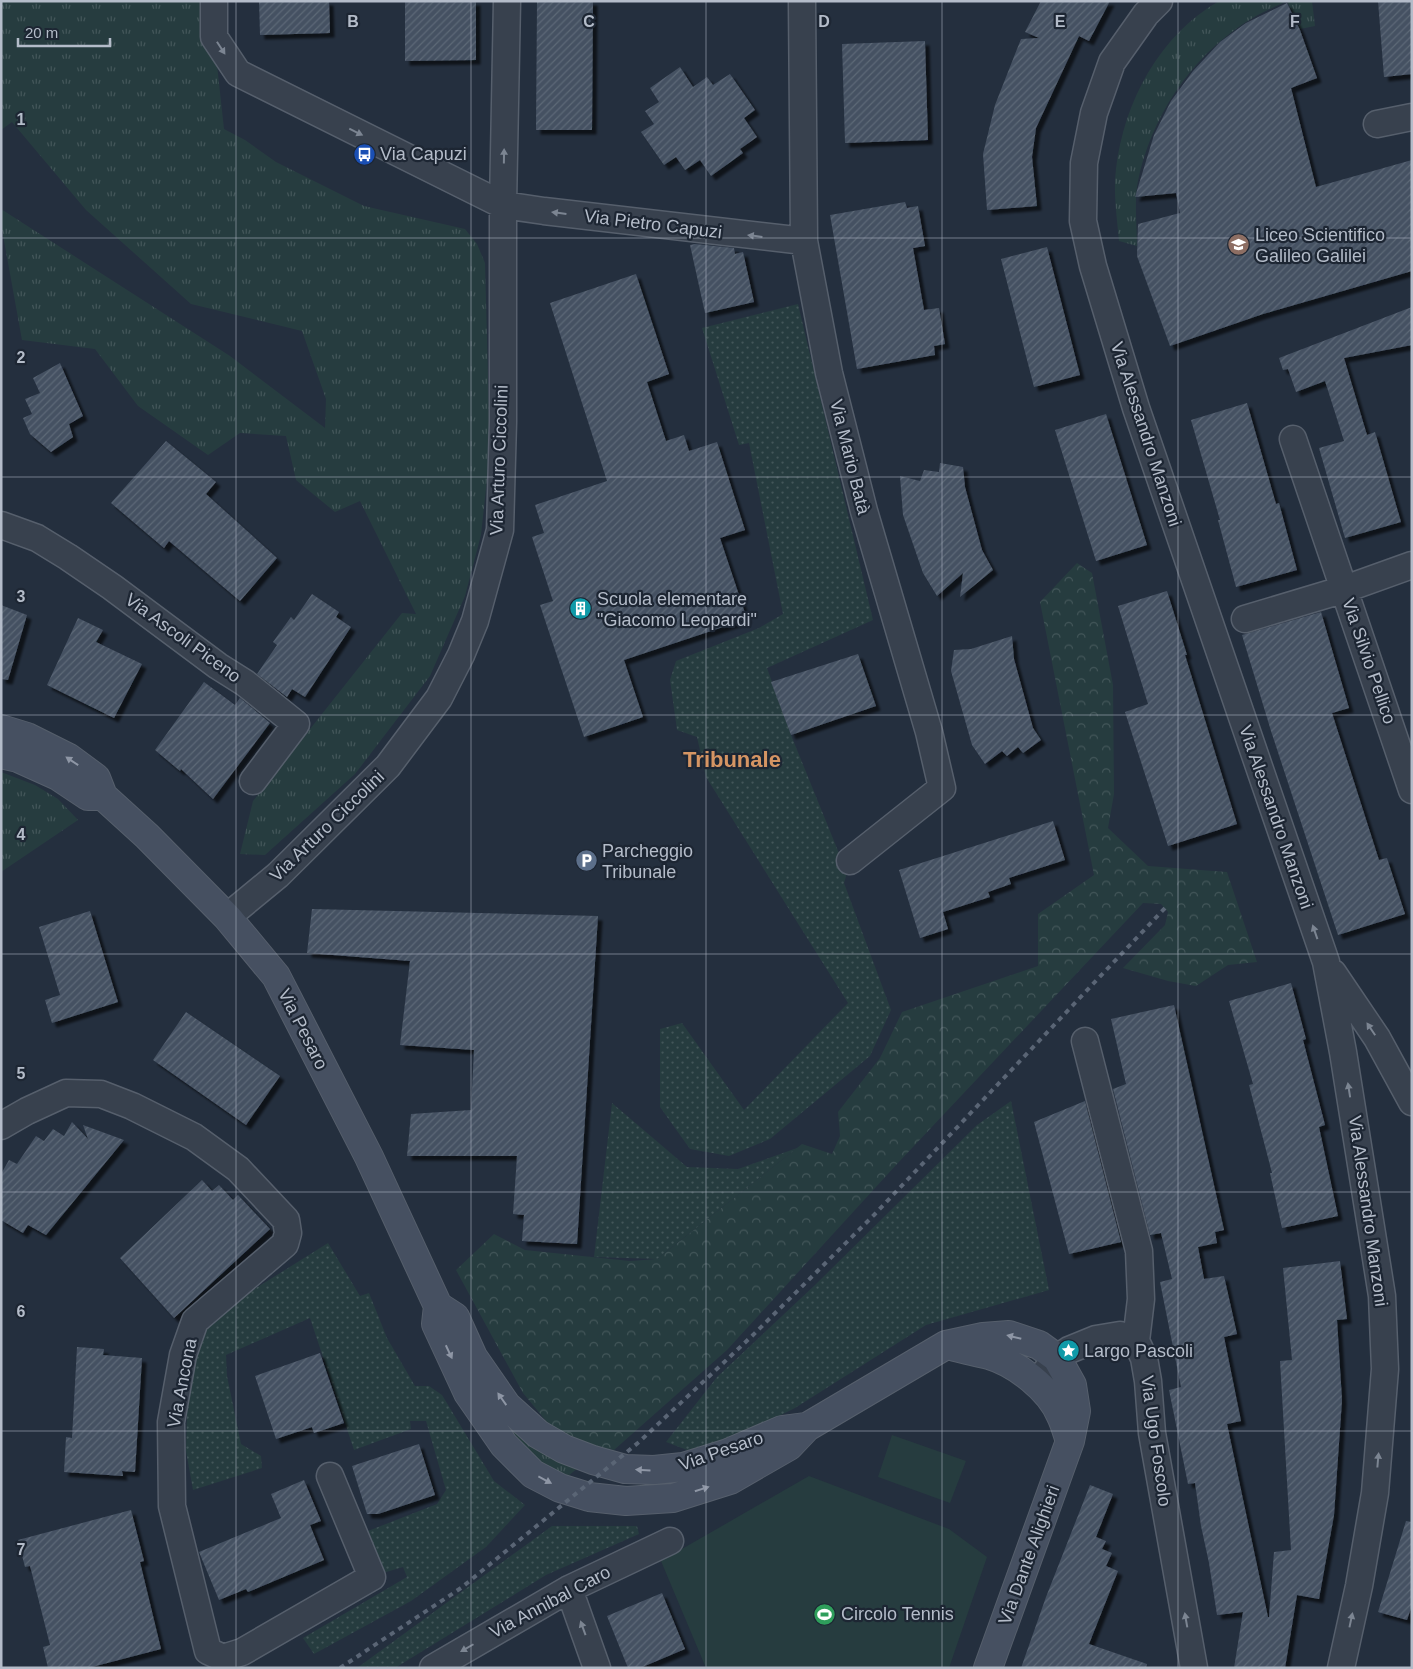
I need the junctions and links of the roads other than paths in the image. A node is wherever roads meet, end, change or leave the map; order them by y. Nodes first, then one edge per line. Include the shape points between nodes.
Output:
1 (214, 1) edge
2 (507, 1) edge
3 (802, 1) edge
4 (1159, 1) edge
5 (1412, 117) edge
6 (1377, 124) dead end
7 (503, 205) junction
8 (804, 242) junction
9 (1293, 439) dead end
10 (1, 525) edge
11 (1412, 566) edge
12 (1345, 589) junction
13 (1244, 619) dead end
14 (1, 729) edge
15 (1, 754) edge
16 (253, 781) dead end
17 (1412, 790) edge
18 (103, 796) junction
19 (850, 861) dead end
20 (227, 917) junction
21 (1326, 962) junction
22 (1085, 1041) dead end
23 (1412, 1102) edge
24 (1, 1126) edge
25 (438, 1306) junction
26 (1136, 1341) junction
27 (946, 1346) junction
28 (1057, 1358) junction
29 (1036, 1382) junction
30 (807, 1427) junction
31 (1070, 1442) junction
32 (330, 1476) dead end
33 (670, 1541) dead end
34 (569, 1589) junction
35 (433, 1668) edge
36 (597, 1668) edge
37 (988, 1668) edge
38 (1194, 1668) edge
39 (1341, 1668) edge

1 -> 7 street, Via Pietro Capuzi via 214,37 238,74
7 -> 2 street
3 - 8 street, Via Mario Batà
21 -> 4 street, Via Alessandro Manzoni via 1136,408 1093,266 1083,221 1084,163 1094,113 1112,62
5 - 6 street
8 -> 7 street, Via Pietro Capuzi
7 - 20 street, Via Arturo Ciccolini via 500,530 475,621 439,698 388,766 278,875
8 - 19 street, Via Mario Batà via 831,382 942,788
9 - 12 street, Via Silvio Pellico
10 - 16 street, Via Ascoli Piceno via 37,538 68,557 218,666 245,682 296,724
11 - 12 street, Via Silvio Pellico
12 - 13 street, Via Silvio Pellico
12 - 17 street, Via Silvio Pellico
18 -> 14 street, Via Pesaro via 96,778 69,758
15 - 18 street, Via Pesaro via 58,776 88,796
18 - 20 street, Via Pesaro
20 - 25 street, Via Pesaro via 276,976 369,1157
23 -> 21 street via 1377,1038
39 -> 21 street, Via Alessandro Manzoni via 1375,1493 1385,1369 1382,1296
22 - 26 street, Via Ugo Foscolo via 1139,1251 1141,1299
24 - 32 street, Via Ancona via 66,1093 101,1094 194,1137 238,1169 286,1220 288,1233 285,1244 195,1321 183,1355 171,1422 172,1514 208,1651 223,1658 242,1652 372,1578
30 -> 25 street, Via Pesaro via 782,1430 728,1453 683,1467 625,1469 593,1460 538,1434 507,1406 473,1357 455,1317
25 -> 30 street, Via Pesaro via 436,1324 468,1393 504,1445 533,1474 560,1488 589,1497 626,1501 673,1498 730,1480 789,1446
26 - 28 street via 1120,1336 1096,1339
38 -> 26 street, Via Ugo Foscolo via 1152,1433 1144,1358
28 -> 27 street, Via Pesaro via 1039,1345 1009,1335 983,1337
27 - 29 street via 991,1355
27 - 30 street, Via Pesaro
28 - 29 street
28 - 31 street via 1072,1385 1076,1410
29 - 31 street via 1061,1414
31 - 37 street, Via Dante Alighieri
33 - 34 street, Via Annibal Caro
34 -> 35 street, Via Annibal Caro
36 -> 34 street

